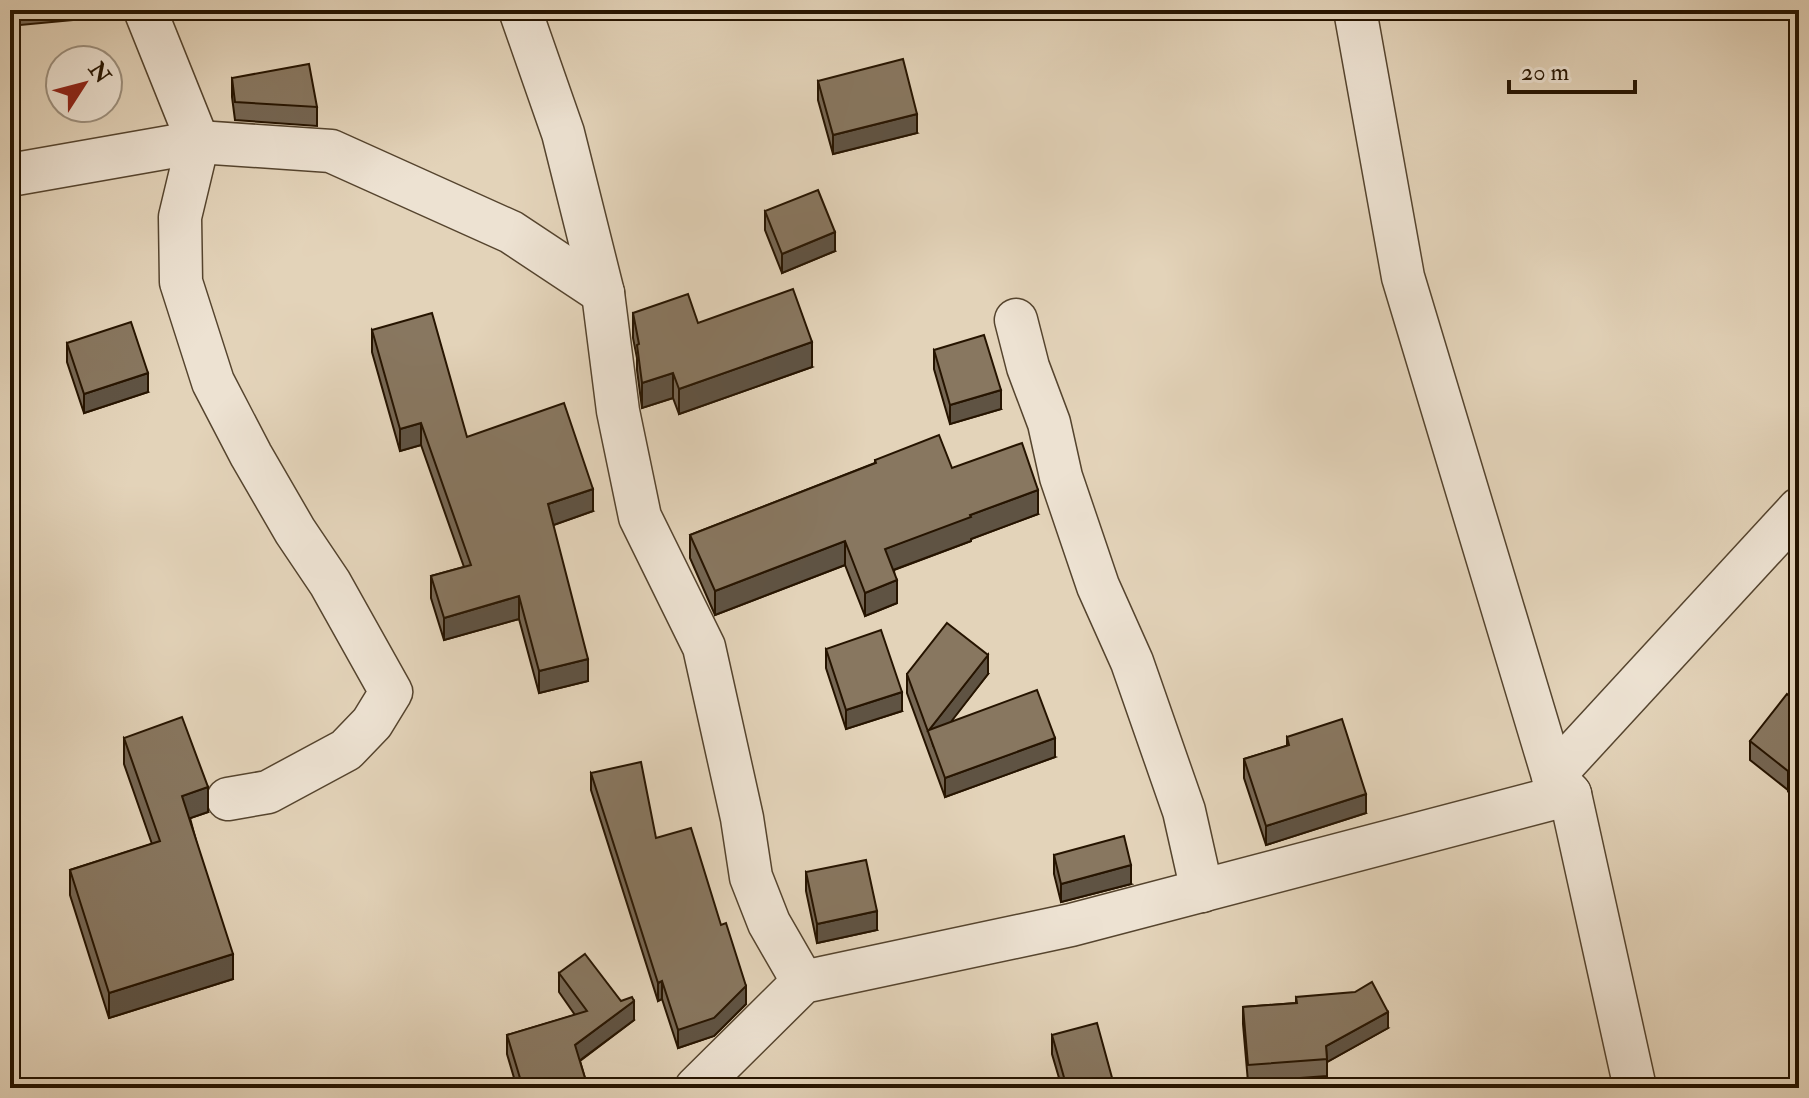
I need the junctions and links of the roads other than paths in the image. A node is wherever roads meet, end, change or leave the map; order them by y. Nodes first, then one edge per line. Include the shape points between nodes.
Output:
1 (145, 10) edge
2 (520, 10) edge
3 (1355, 10) edge
4 (198, 142) junction
5 (10, 175) edge
6 (603, 293) junction
7 (1016, 320) dead end
8 (1799, 509) edge
9 (1561, 785) junction
10 (228, 799) dead end
11 (1202, 891) junction
12 (803, 982) junction
13 (696, 1088) edge
14 (1635, 1088) edge

1 - 4 street
2 - 6 street via 563,133
3 - 9 street via 1403,277
4 - 5 street
4 - 6 street via 331,151 511,232
4 - 10 street via 180,217 181,282 213,382 391,692 346,750 268,792
6 - 12 street via 618,411 640,517 704,647 751,877 769,923
7 - 11 street via 1098,586 1132,662 1184,811
8 - 9 street
9 - 11 street
9 - 14 street
11 - 12 street via 1071,925
12 - 13 street

